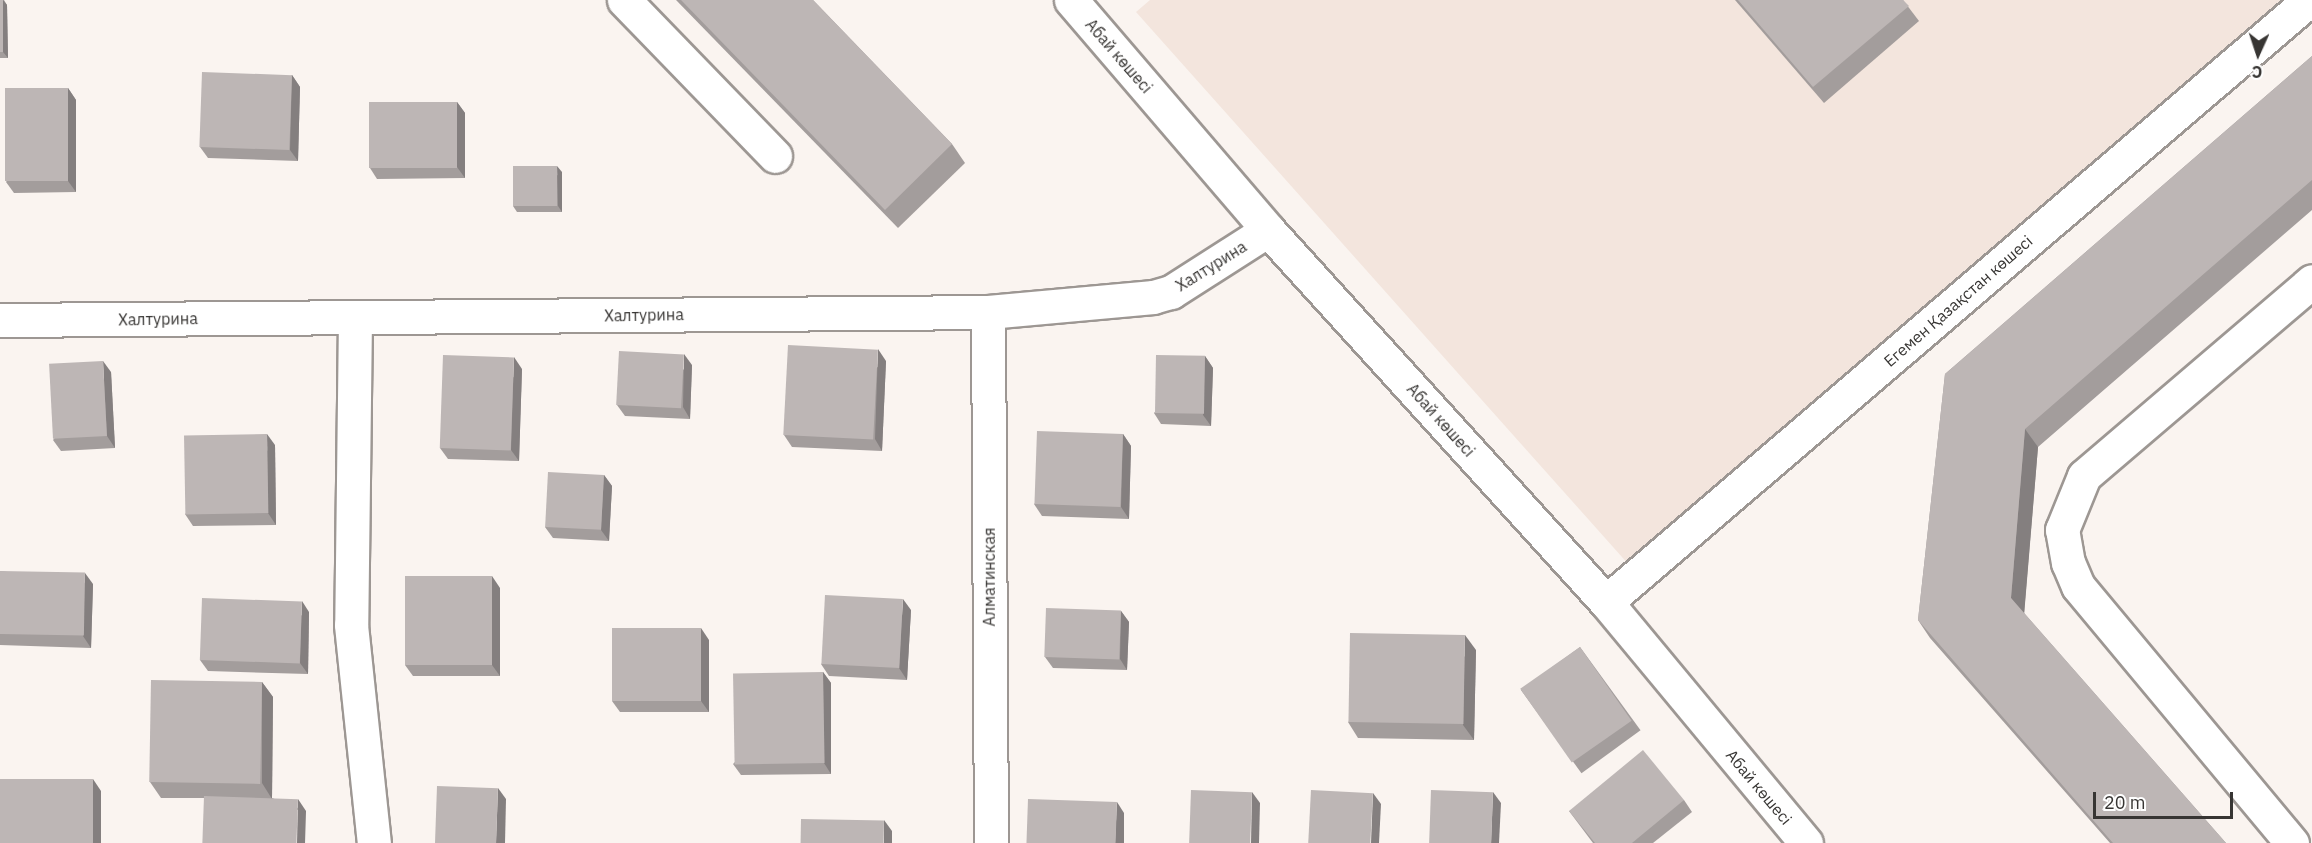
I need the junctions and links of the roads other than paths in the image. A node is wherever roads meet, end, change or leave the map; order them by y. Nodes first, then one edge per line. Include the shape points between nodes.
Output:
1 (624, 0) edge
2 (1071, 0) edge
3 (2309, 0) edge
4 (775, 156) dead end
5 (1269, 230) junction
6 (2312, 281) edge
7 (988, 312) junction
8 (355, 317) junction
9 (0, 320) edge
10 (1606, 602) junction
11 (374, 843) edge
12 (991, 843) edge
13 (1806, 843) edge
14 (2292, 843) edge

1 - 4 street
2 - 5 street, Абай көшесі
3 - 10 street, Егемен Қазақстан көшесі
5 - 7 street, Халтурина via 1162,294
5 - 10 street, Абай көшесі
6 - 14 street via 2084,476 2062,530 2068,563 2078,586
7 - 8 street, Халтурина
7 - 12 street, Алматинская
8 - 9 street, Халтурина
8 - 11 street via 351,625
10 - 13 street, Абай көшесі

